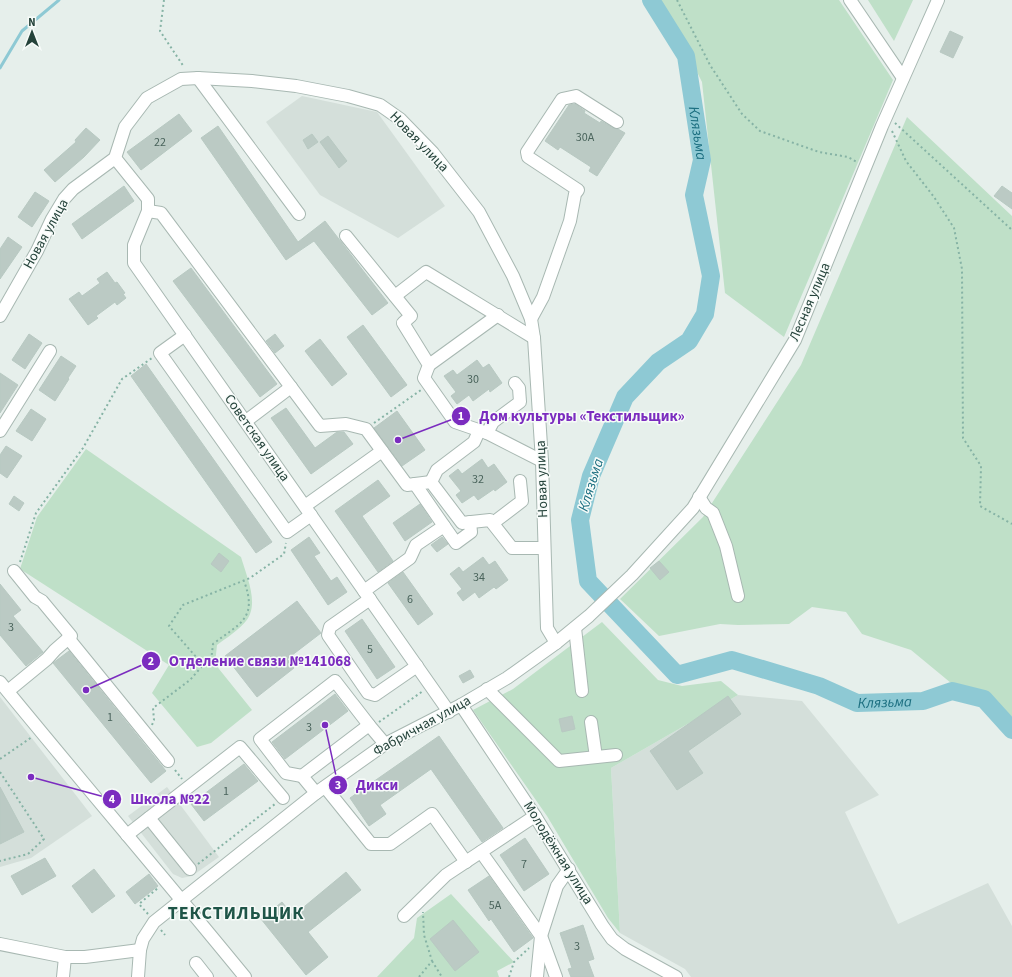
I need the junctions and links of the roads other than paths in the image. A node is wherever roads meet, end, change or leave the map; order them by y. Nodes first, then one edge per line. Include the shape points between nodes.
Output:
1 (850, 0) edge
2 (938, 0) edge
3 (198, 78) junction
4 (902, 78) junction
5 (617, 122) dead end
6 (114, 158) junction
7 (148, 211) junction
8 (299, 214) dead end
9 (346, 236) dead end
10 (395, 296) junction
11 (498, 315) junction
12 (0, 316) edge
13 (531, 319) junction
14 (185, 335) junction
15 (534, 338) junction
16 (50, 351) dead end
17 (429, 365) junction
18 (515, 383) dead end
19 (291, 387) junction
20 (246, 421) junction
21 (0, 431) edge
22 (483, 432) junction
23 (382, 451) junction
24 (542, 461) junction
25 (520, 481) dead end
26 (431, 482) junction
27 (415, 484) junction
28 (699, 497) junction
29 (308, 511) junction
30 (470, 522) junction
31 (493, 523) junction
32 (444, 526) junction
33 (544, 548) junction
34 (14, 571) road end
35 (367, 595) junction
36 (738, 596) dead end
37 (589, 616) joint
38 (575, 628) junction
39 (68, 638) junction
40 (556, 643) junction
41 (417, 666) junction
42 (0, 682) edge
43 (487, 690) junction
44 (8, 691) junction
45 (582, 691) dead end
46 (461, 705) junction
47 (449, 712) junction
48 (590, 722) dead end
49 (369, 724) junction
50 (260, 739) junction
51 (385, 744) junction
52 (240, 747) junction
53 (616, 754) dead end
54 (596, 757) junction
55 (168, 761) road end
56 (302, 776) junction
57 (320, 790) junction
58 (283, 798) dead end
59 (535, 816) junction
60 (149, 818) junction
61 (127, 835) junction
62 (481, 852) junction
63 (466, 862) junction
64 (190, 869) dead end
65 (569, 870) junction
66 (182, 899) junction
67 (404, 916) dead end
68 (541, 936) junction
69 (0, 944) edge
70 (140, 950) junction
71 (65, 957) junction
72 (196, 963) dead end
73 (64, 977) edge
74 (138, 977) edge
75 (207, 977) edge
76 (245, 977) edge
77 (537, 977) edge
78 (556, 977) edge
79 (676, 977) edge

1 - 4 street
2 - 4 street, Лесная улица
3 - 6 street, Новая улица via 181,79 147,98 125,127
3 - 8 street
3 - 13 street, Новая улица via 296,86 348,96 380,105 400,119 433,153 479,212 513,276
4 - 28 street, Лесная улица via 891,119 865,167 795,340
5 - 13 street via 576,96 562,99 527,152 528,157 578,190 570,221 543,297
6 - 7 street via 148,199
6 - 12 street, Новая улица via 73,189 64,199
7 - 14 street, Советская улица via 134,244 134,263
7 - 19 street via 161,213
9 - 10 street
10 - 11 street via 426,272
10 - 17 street via 411,316 403,323
11 - 15 street
11 - 17 street
13 - 15 street, Новая улица
14 - 20 street, Советская улица
14 - 29 street via 160,353 287,532
15 - 24 street, Новая улица
16 - 21 street
17 - 22 street via 424,378 455,422
18 - 22 street via 519,388 520,402
19 - 20 street
19 - 23 street via 320,426 346,424 366,429
20 - 29 street, Советская улица
22 - 24 street
22 - 26 street via 474,442 436,470
23 - 27 street via 406,485
23 - 29 street
24 - 33 street, Новая улица
25 - 31 street via 522,501
26 - 27 street
26 - 30 street via 462,523
27 - 32 street
28 - 36 street via 713,513 726,546
28 - 37 street, Лесная улица via 693,508 632,575
29 - 35 street, Советская улица
30 - 31 street via 490,520
30 - 32 street via 471,532 456,542
31 - 33 street via 512,548
32 - 35 street via 416,545 410,558
33 - 40 street, Новая улица via 547,628
34 - 39 street via 71,636
35 - 41 street, Советская улица
35 - 41 street via 330,626 328,635 368,693 376,695
37 - 38 street, Фабричная улица
38 - 40 street, Фабричная улица
38 - 45 street
39 - 44 street
39 - 55 street
40 - 43 street, Фабричная улица
41 - 47 street, Советская улица
42 - 44 street
43 - 46 street, Фабричная улица
43 - 54 street via 559,761
44 - 61 street
46 - 47 street, Фабричная улица
46 - 59 street, Молодёжная улица
47 - 51 street, Фабричная улица
48 - 54 street
49 - 50 street via 335,681
49 - 51 street
49 - 56 street
50 - 52 street
50 - 56 street via 286,773
51 - 57 street, Фабричная улица
52 - 58 street
52 - 60 street
53 - 54 street
56 - 57 street
57 - 63 street via 371,844 390,844 432,814
57 - 66 street, Фабричная улица
59 - 62 street
59 - 65 street, Молодёжная улица
60 - 61 street
60 - 64 street
61 - 66 street
62 - 63 street
62 - 68 street
63 - 67 street via 446,875
65 - 68 street via 557,886
65 - 79 street, Молодёжная улица via 612,939
66 - 70 street, Фабричная улица via 154,922 143,939
66 - 76 street
68 - 77 street
68 - 78 street
69 - 71 street
70 - 71 street
70 - 74 street, Фабричная улица
71 - 73 street
72 - 75 street

